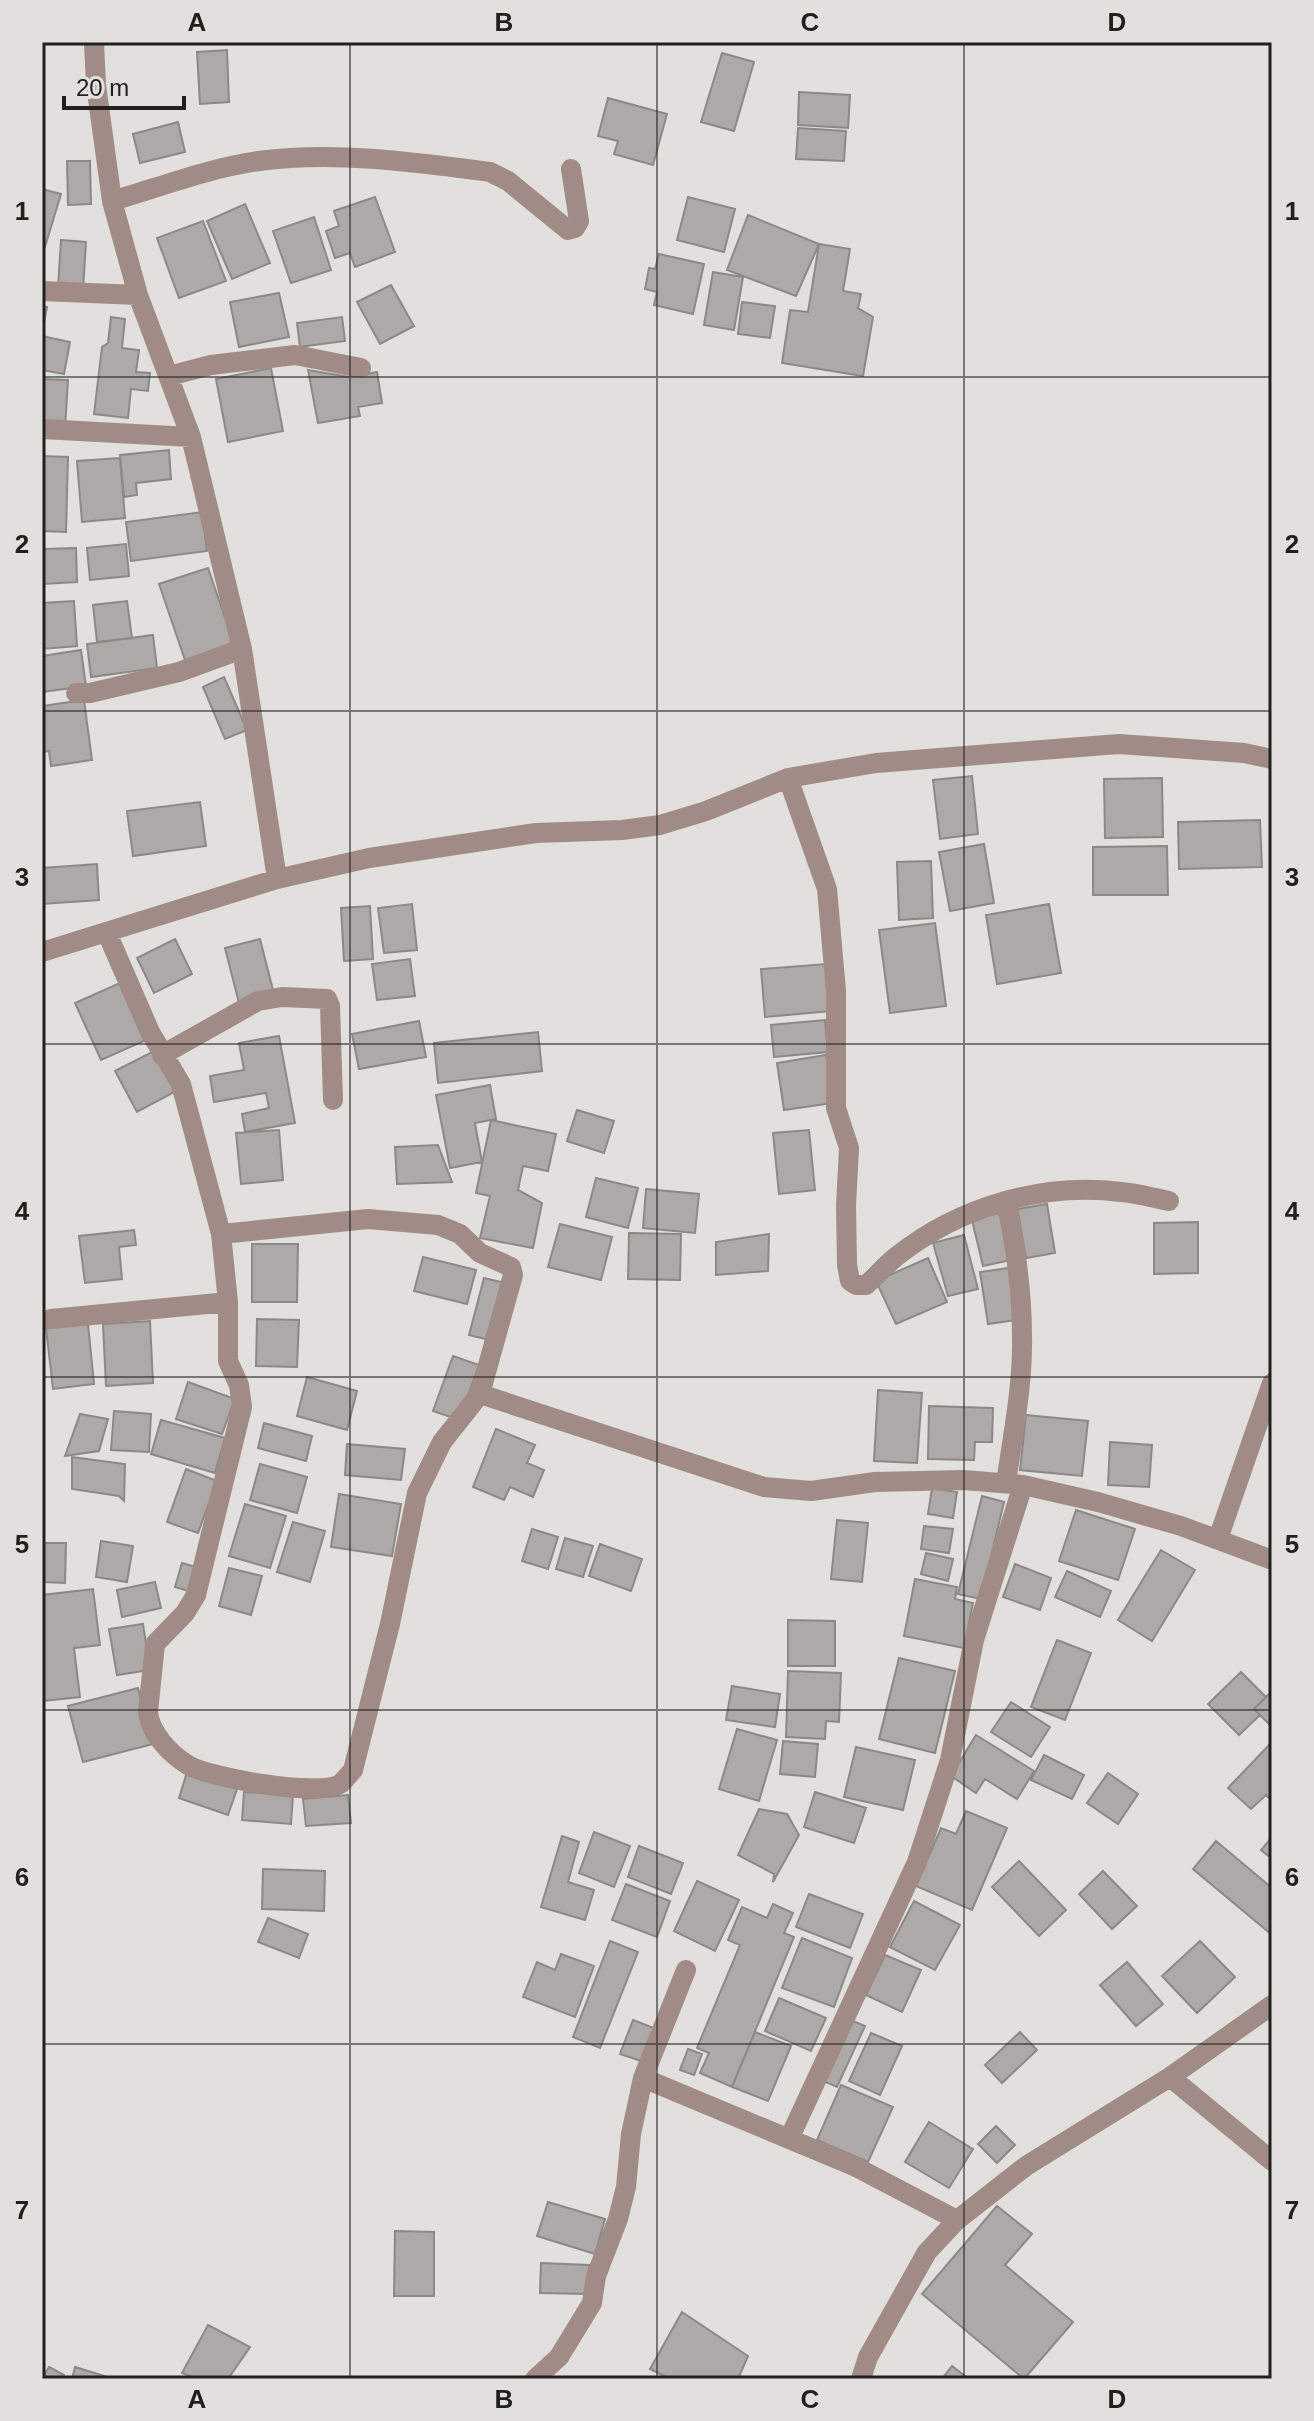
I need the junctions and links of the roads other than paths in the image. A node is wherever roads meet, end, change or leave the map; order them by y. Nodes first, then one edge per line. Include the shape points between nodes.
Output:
1 (94, 42) edge
2 (571, 169) dead end
3 (112, 201) junction
4 (42, 291) edge
5 (138, 295) junction
6 (361, 368) dead end
7 (169, 376) junction
8 (42, 429) edge
9 (191, 437) junction
10 (242, 649) junction
11 (76, 693) dead end
12 (1272, 759) edge
13 (788, 778) junction
14 (277, 879) junction
15 (107, 933) junction
16 (42, 952) edge
17 (162, 1055) junction
18 (333, 1100) dead end
19 (1007, 1201) junction
20 (1169, 1201) dead end
21 (221, 1234) junction
22 (228, 1302) junction
23 (51, 1319) dead end
24 (1272, 1383) edge
25 (480, 1394) junction
26 (1015, 1484) junction
27 (1218, 1539) junction
28 (1272, 1560) edge
29 (686, 1970) dead end
30 (1272, 2005) edge
31 (1170, 2077) junction
32 (643, 2078) junction
33 (789, 2139) junction
34 (1272, 2161) edge
35 (957, 2220) junction
36 (535, 2379) edge
37 (861, 2379) edge

1 - 3 street
2 - 3 street via 579,221 568,230 490,172 341,157 257,161
3 - 5 street
4 - 5 street
5 - 7 street
6 - 7 street via 295,355
7 - 9 street
8 - 9 street
9 - 10 street
10 - 11 street via 179,672
10 - 14 street
12 - 13 street via 1119,744 876,763
13 - 14 street via 660,825 536,833 369,858
13 - 19 street via 827,889 836,991 836,1108 849,1148 850,1281 866,1285 935,1230
14 - 15 street
15 - 16 street
15 - 17 street
17 - 18 street via 258,1001 327,999
17 - 21 street via 181,1084
19 - 20 street via 1073,1190
19 - 26 street via 1022,1336
21 - 22 street
21 - 25 street via 368,1219 438,1225 460,1234 480,1253 511,1267 513,1275
22 - 23 street
22 - 25 street via 228,1361 242,1407 196,1595 155,1644 148,1712 157,1737 188,1765 233,1780 320,1789 339,1784 353,1770 417,1493 442,1442
24 - 27 street
25 - 26 street via 764,1487 811,1491 875,1482 964,1480
26 - 27 street
26 - 33 street via 974,1640 950,1760 917,1862
27 - 28 street
29 - 32 street
30 - 31 street
31 - 34 street
31 - 35 street via 1026,2166
32 - 33 street
32 - 36 street via 626,2187 592,2303 559,2357
33 - 35 street
35 - 37 street via 927,2252

